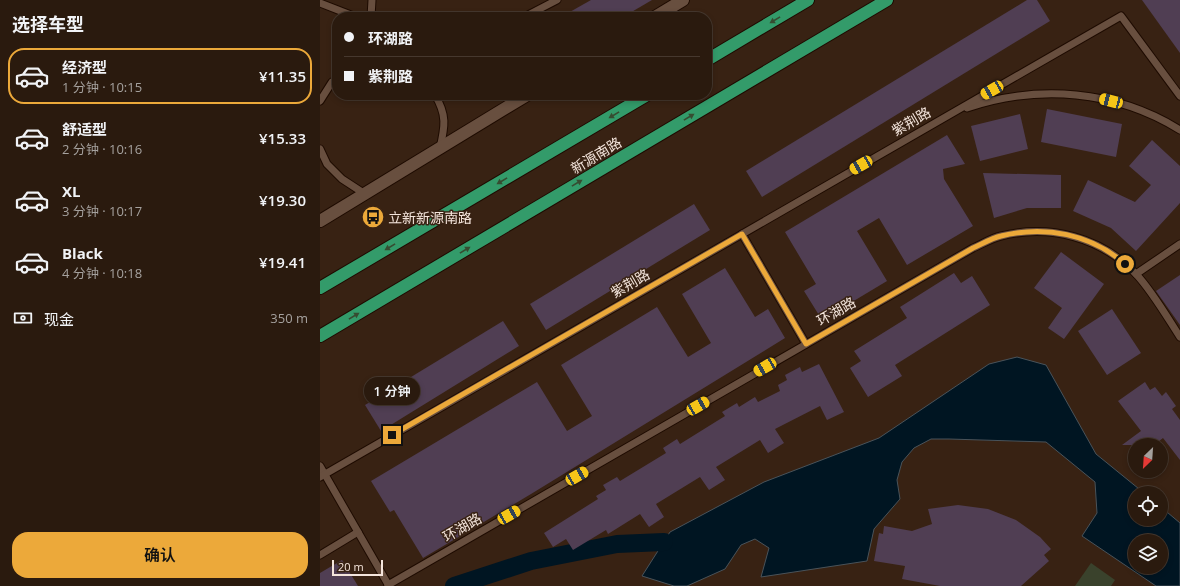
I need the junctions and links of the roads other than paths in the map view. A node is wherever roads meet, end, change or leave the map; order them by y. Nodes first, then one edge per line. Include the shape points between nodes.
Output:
1 (372, 0) edge
2 (557, 0) edge
3 (683, 0) edge
4 (808, 0) edge
5 (887, 0) edge
6 (320, 3) edge
7 (343, 12) edge
8 (371, 12) edge
9 (534, 12) edge
10 (663, 12) edge
11 (712, 57) edge
12 (332, 82) edge
13 (1180, 96) edge
14 (438, 100) edge
15 (519, 100) edge
16 (639, 100) edge
17 (320, 102) edge
18 (954, 112) junction
19 (1180, 130) edge
20 (440, 148) junction
21 (320, 149) edge
22 (365, 194) junction
23 (320, 221) edge
24 (742, 234) junction
25 (1180, 244) edge
26 (1136, 274) junction
27 (320, 288) edge
28 (320, 336) edge
29 (1180, 337) edge
30 (806, 344) junction
31 (320, 466) edge
32 (322, 476) edge
33 (358, 532) junction
34 (320, 555) edge
35 (388, 585) edge

1 - 8 lane
2 - 9 lane
3 - 10 street
4 -> 11 main road
28 -> 5 main road, 新源南路
6 - 7 lane
12 - 17 lane
13 - 18 lane, 紫荆路 via 1121,16
14 - 20 lane via 442,106 445,128
15 - 20 street
16 -> 27 main road, 新源南路
18 - 19 lane, 紫荆路 via 989,100 1025,94 1062,93 1099,98 1135,108
18 - 24 lane, 紫荆路
20 - 22 street
21 - 22 lane via 327,164 342,179
22 - 23 street
24 - 30 lane
24 - 32 lane, 紫荆路
25 - 26 lane
26 - 29 lane, 环湖路
26 - 30 lane, 环湖路 via 1114,254 1088,240 1059,232 1029,231 1000,236 973,248
30 - 35 lane, 环湖路
31 - 32 lane
32 - 33 lane
33 - 34 lane
33 - 35 lane

